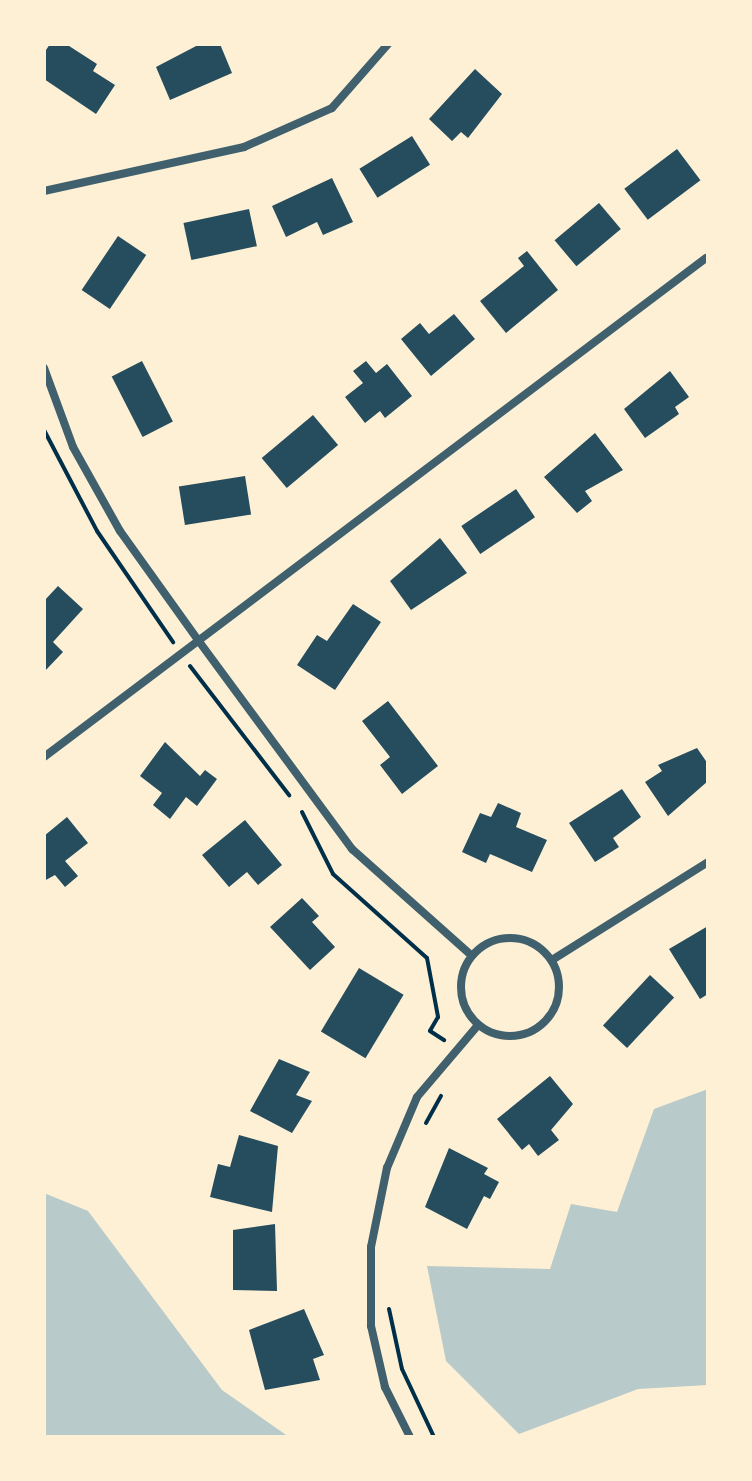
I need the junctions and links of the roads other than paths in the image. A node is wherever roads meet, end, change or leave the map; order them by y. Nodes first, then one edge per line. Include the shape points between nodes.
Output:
1 (388, 44) edge
2 (44, 191) edge
3 (706, 258) edge
4 (44, 368) edge
5 (198, 640) junction
6 (44, 757) edge
7 (708, 862) edge
8 (471, 955) junction
9 (552, 960) junction
10 (478, 1025) junction
11 (410, 1437) edge

1 - 2 street via 332,108 244,147
3 - 5 street
4 - 5 street via 73,447 120,531
5 - 6 street
5 - 8 street via 352,849
7 - 9 street
8 - 9 street via 490,941 514,938 536,944
8 - 10 street via 460,989 466,1010
9 - 10 street via 559,996 537,1029 516,1037 495,1035
10 - 11 street via 411,1111 387,1168 371,1247 371,1326 385,1387

